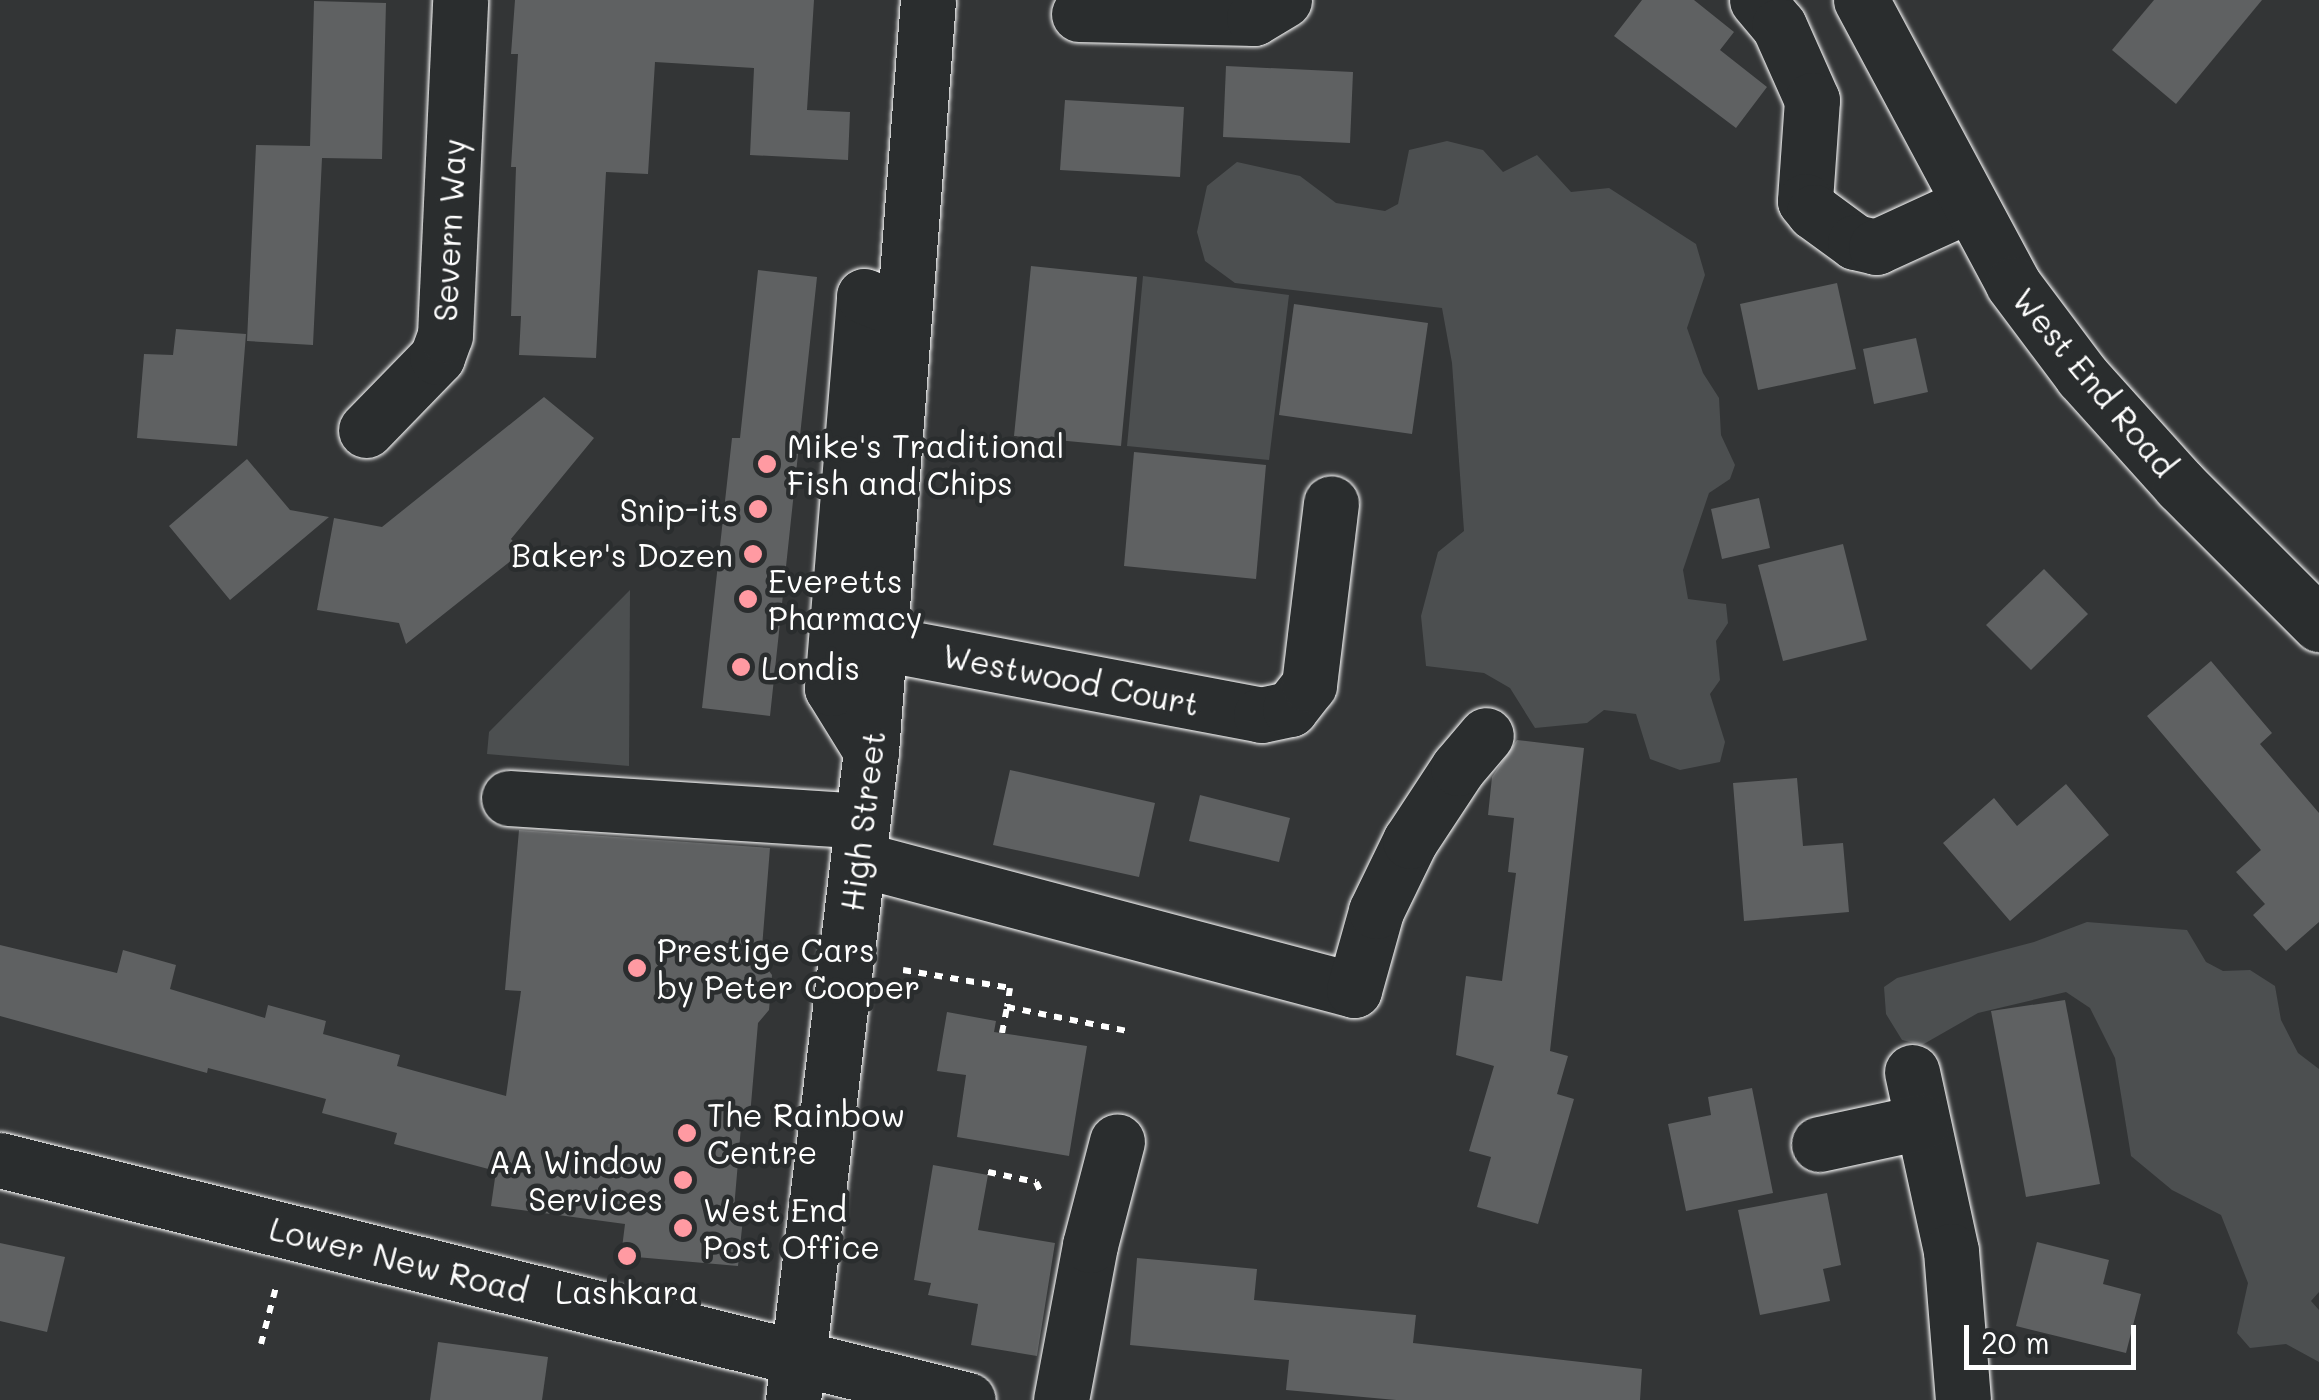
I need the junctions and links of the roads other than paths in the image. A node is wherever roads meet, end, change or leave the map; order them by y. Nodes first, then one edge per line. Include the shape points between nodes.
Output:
1 (460, 0) edge
2 (928, 0) edge
3 (1284, 0) edge
4 (1758, 0) edge
5 (1861, 0) edge
6 (1080, 14) dead end
7 (1970, 204) junction
8 (904, 312) junction
9 (366, 430) dead end
10 (1331, 503) dead end
11 (2319, 624) edge
12 (881, 643) junction
13 (1486, 734) dead end
14 (871, 751) junction
15 (509, 798) dead end
16 (860, 840) junction
17 (1118, 1141) dead end
18 (1819, 1144) dead end
19 (0, 1160) edge
20 (795, 1380) edge
21 (968, 1400) edge
22 (1061, 1400) edge
23 (1963, 1400) edge

1 - 9 street, Severn Way via 445,336 437,358
2 - 8 street, High Street
3 - 6 street via 1254,18
4 - 7 street via 1780,26 1812,100 1804,201 1814,212 1855,242 1876,247
5 - 7 street, West End Road
7 - 11 street, West End Road via 2013,284 2082,376
8 - 12 street, High Street
8 - 14 street via 864,296 832,688
10 - 12 street, Westwood Court via 1309,685 1290,710 1261,716
12 - 14 street, High Street
13 - 16 street via 1410,841 1376,912 1354,990
14 - 16 street, High Street
15 - 16 street
16 - 20 street, High Street
17 - 22 street
18 - 23 street via 1917,1097 1951,1251
19 - 20 street, Lower New Road
20 - 21 street, Lower New Road

